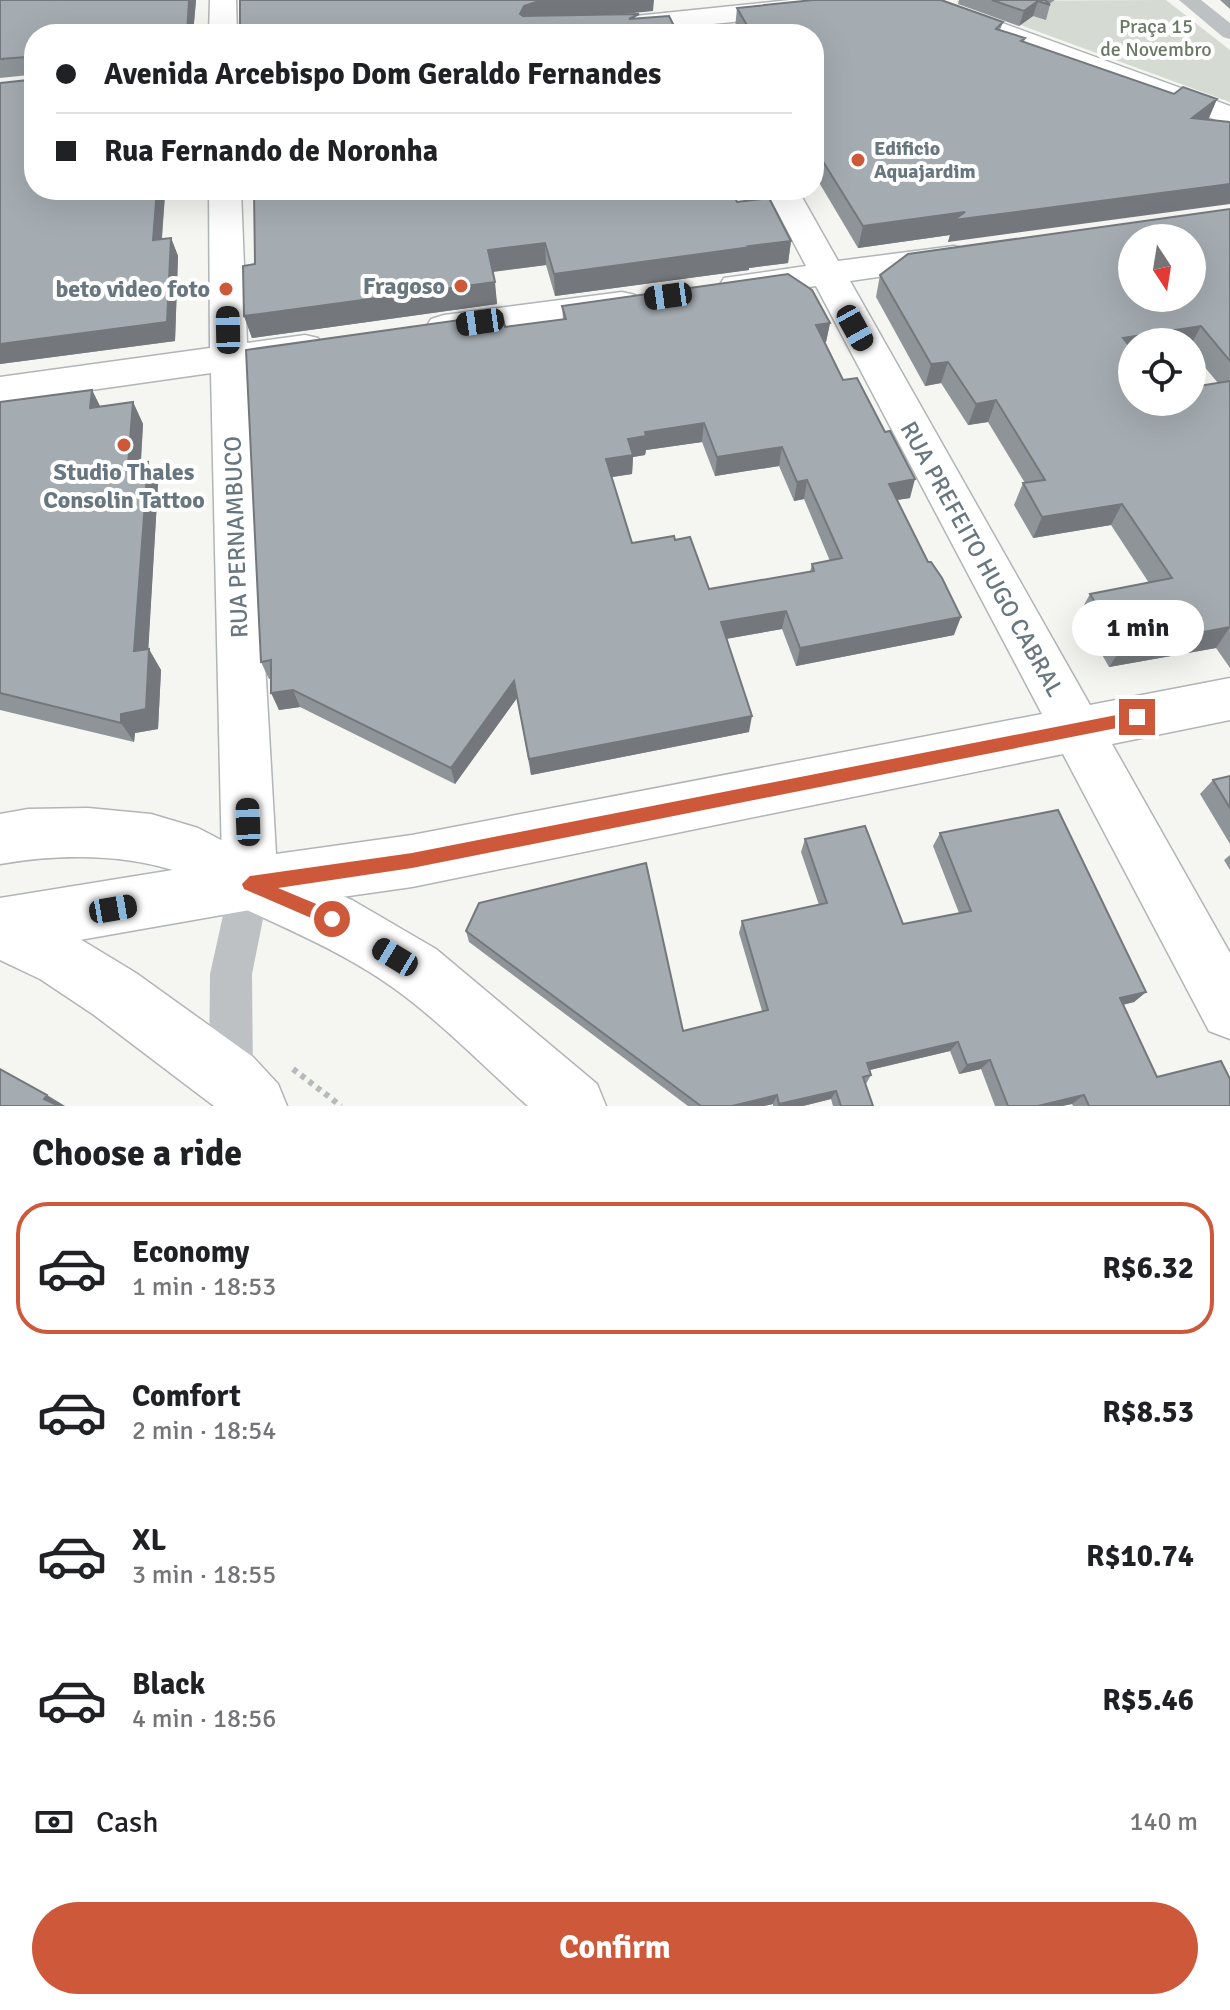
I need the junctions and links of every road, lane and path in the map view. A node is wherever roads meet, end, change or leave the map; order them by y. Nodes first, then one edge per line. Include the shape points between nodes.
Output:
1 (223, 0) edge
2 (867, 0) edge
3 (915, 0) edge
4 (1189, 0) edge
5 (691, 17) edge
6 (223, 24) edge
7 (628, 24) edge
8 (1230, 33) edge
9 (1230, 116) edge
10 (225, 200) edge
11 (787, 200) edge
12 (981, 252) edge
13 (826, 274) junction
14 (700, 292) edge
15 (653, 298) edge
16 (417, 331) edge
17 (339, 342) edge
18 (229, 357) junction
19 (0, 390) edge
20 (1230, 699) edge
21 (1075, 730) junction
22 (0, 839) edge
23 (250, 884) junction
24 (0, 928) edge
25 (1230, 1010) edge
26 (239, 1097) edge
27 (575, 1106) edge

1 - 6 street
2 - 5 street
3 - 9 street
4 - 8 street
5 - 7 street
10 - 18 street, RUA PERNAMBUCO
11 - 13 street, RUA PREFEITO HUGO CABRAL
12 - 13 street
13 - 14 street
13 - 21 street, RUA PREFEITO HUGO CABRAL
15 - 16 street
17 - 18 street
18 - 19 street
18 - 23 street, RUA PERNAMBUCO
20 - 21 street
21 - 23 street via 412,861
21 - 25 street, RUA PREFEITO HUGO CABRAL
22 - 23 street via 88,833 151,839 198,853
23 - 24 street
23 - 26 street via 231,974
23 - 27 street via 332,919 416,969
24 - 26 street via 60,959

